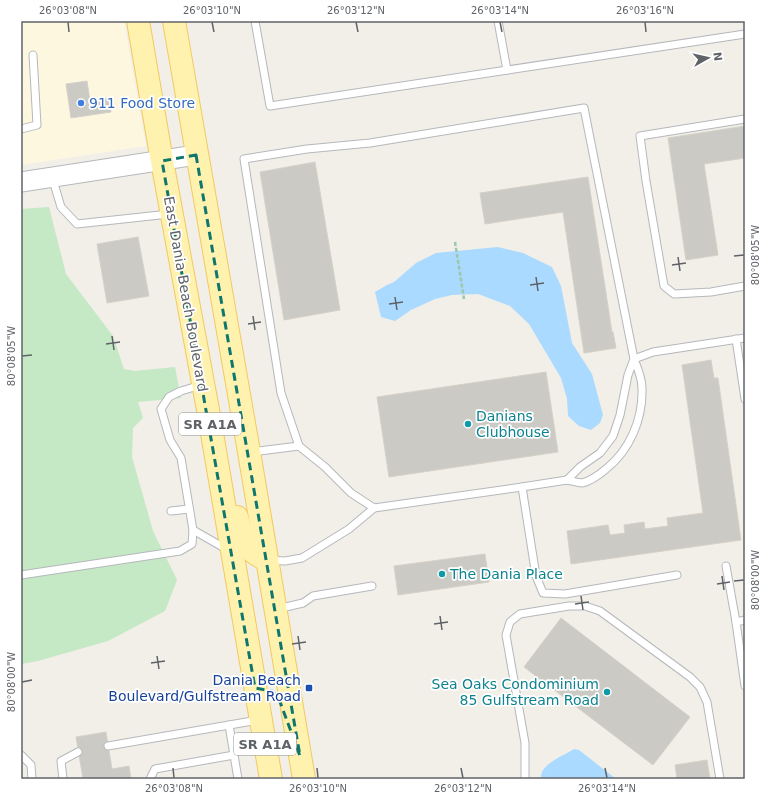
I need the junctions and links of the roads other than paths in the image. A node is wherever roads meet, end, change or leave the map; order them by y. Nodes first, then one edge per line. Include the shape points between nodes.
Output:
1 (138, 21) edge
2 (174, 21) edge
3 (255, 21) edge
4 (498, 21) edge
5 (745, 34) edge
6 (33, 55) dead end
7 (507, 70) junction
8 (745, 119) edge
9 (21, 129) edge
10 (196, 155) junction
11 (162, 161) junction
12 (52, 177) junction
13 (21, 182) edge
14 (172, 213) junction
15 (745, 286) edge
16 (745, 338) edge
17 (736, 339) junction
18 (634, 359) junction
19 (203, 385) junction
20 (745, 400) edge
21 (208, 410) junction
22 (299, 446) junction
23 (249, 452) junction
24 (568, 480) junction
25 (522, 487) junction
26 (190, 508) junction
27 (374, 508) junction
28 (171, 511) dead end
29 (193, 530) junction
30 (232, 552) junction
31 (267, 560) junction
32 (726, 566) dead end
33 (21, 575) edge
34 (677, 575) dead end
35 (372, 586) dead end
36 (275, 609) junction
37 (745, 620) edge
38 (736, 622) junction
39 (745, 686) edge
40 (255, 688) junction
41 (260, 720) junction
42 (229, 726) junction
43 (108, 746) dead end
44 (78, 752) dead end
45 (21, 755) edge
46 (234, 755) junction
47 (300, 756) junction
48 (32, 779) edge
49 (63, 779) edge
50 (150, 779) edge
51 (238, 779) edge
52 (271, 779) edge
53 (304, 779) edge
54 (525, 779) edge
55 (720, 779) edge

1 - 11 main road, East Dania Beach Boulevard / SR A1A
2 - 10 main road, SR A1A
3 - 7 lane via 270,106
4 - 7 lane
5 - 7 lane
6 - 9 lane via 37,125
8 - 15 lane via 640,136 664,286 674,294 711,292
10 - 11 street
10 - 23 main road, SR A1A
11 - 12 street
11 - 14 main road, East Dania Beach Boulevard / SR A1A
12 - 13 street
12 - 14 lane via 61,207 77,224
14 - 19 main road, East Dania Beach Boulevard / SR A1A
16 - 17 lane
17 - 18 lane via 653,352
17 - 20 lane
18 - 22 lane via 584,108 370,144 307,149 244,159 281,393
18 - 24 lane via 613,436 600,453 580,467
18 - 24 lane via 640,374 641,409 636,429 626,448 616,461 597,476 582,483
19 - 21 main road, East Dania Beach Boulevard / SR A1A
19 - 26 lane via 169,397 161,409 170,440 181,458
21 - 30 main road, East Dania Beach Boulevard / SR A1A
21 - 31 main road via 243,540 253,553
22 - 23 lane
22 - 27 lane via 351,493
23 - 31 main road, SR A1A
24 - 25 lane
25 - 27 lane
25 - 34 lane via 536,576 543,593 565,594
26 - 28 lane
26 - 29 lane
27 - 31 lane via 349,529 302,558 285,561
29 - 30 lane
29 - 33 lane via 192,544 180,551
30 - 40 main road, East Dania Beach Boulevard / SR A1A
31 - 36 main road, SR A1A
32 - 38 lane
35 - 36 lane via 313,596 303,603
36 - 47 main road, SR A1A
37 - 38 lane
38 - 39 lane
40 - 41 main road, East Dania Beach Boulevard / SR A1A
40 - 47 main road via 272,691 279,699
41 - 42 lane
41 - 52 main road, East Dania Beach Boulevard / SR A1A
42 - 43 lane
42 - 46 lane
44 - 49 lane via 61,761
45 - 48 lane via 31,765
46 - 50 lane via 155,769
46 - 51 lane
47 - 53 main road, SR A1A
54 - 55 lane via 525,743 506,635 510,622 520,614 585,606 600,611 700,687 707,702

